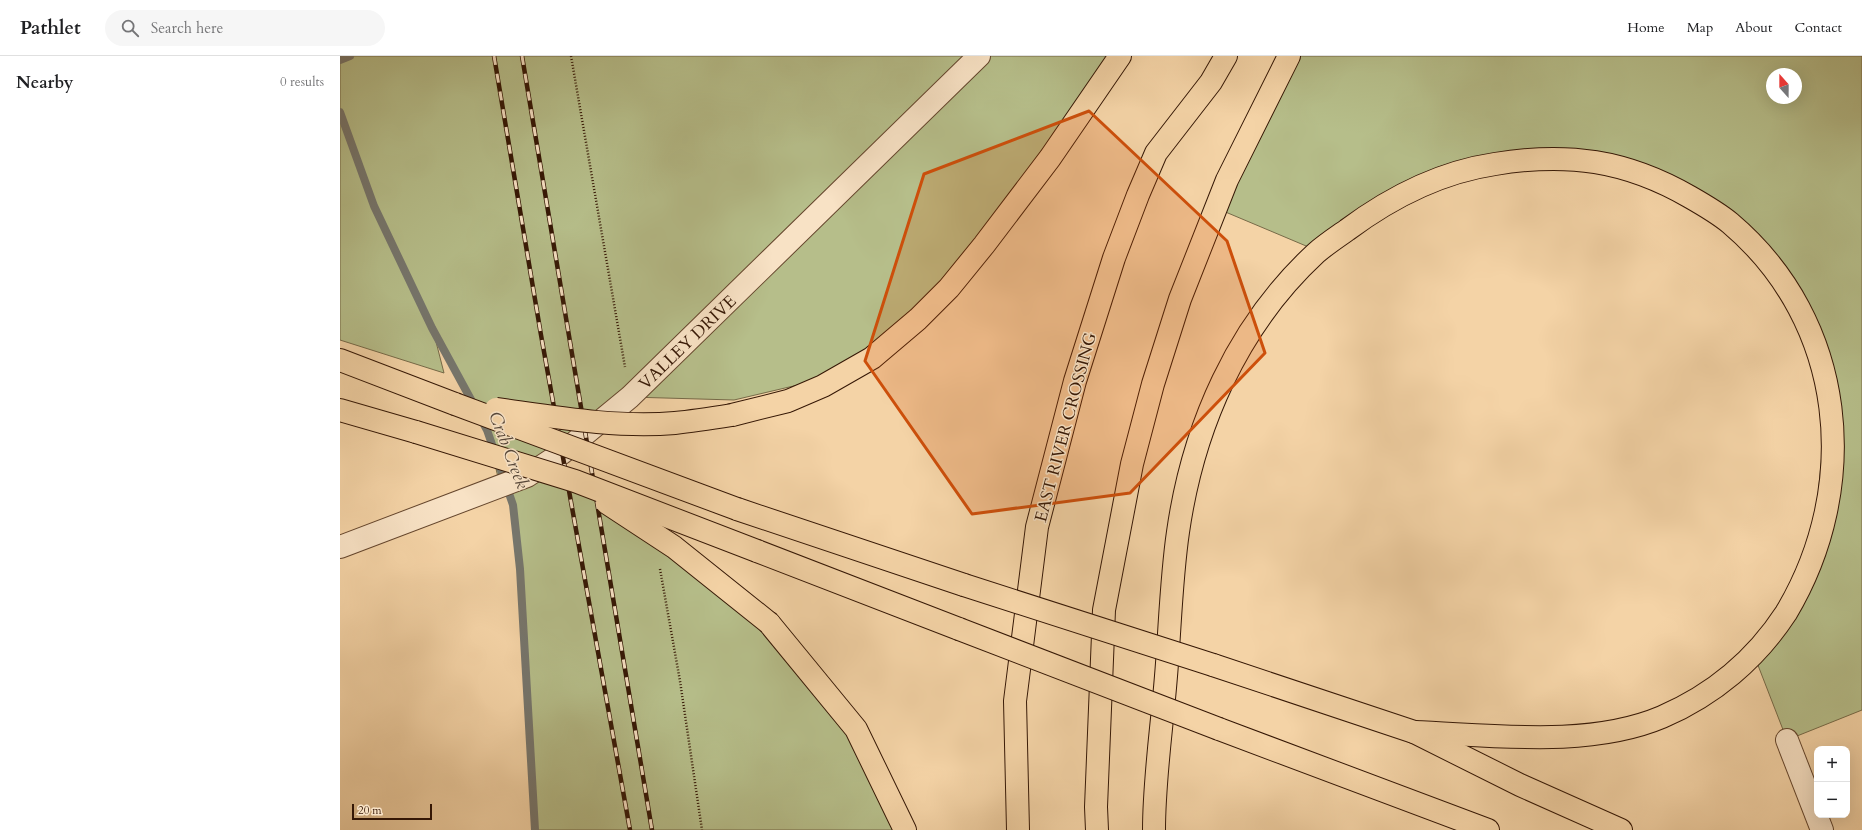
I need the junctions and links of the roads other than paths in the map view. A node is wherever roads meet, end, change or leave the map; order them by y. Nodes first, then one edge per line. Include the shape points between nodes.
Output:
1 (979, 56) edge
2 (1120, 56) edge
3 (1226, 56) edge
4 (1289, 56) edge
5 (340, 360) edge
6 (455, 404) junction
7 (340, 410) edge
8 (575, 481) junction
9 (340, 547) edge
10 (1414, 732) junction
11 (1787, 740) dead end
12 (1453, 816) junction
13 (905, 830) edge
14 (1018, 830) edge
15 (1097, 830) edge
16 (1154, 830) edge
17 (1473, 830) edge
18 (1488, 830) edge
19 (1621, 830) edge
20 (1822, 830) edge

1 - 9 street, VALLEY DRIVE via 630,397 562,453 527,476
2 - 6 highway, bridge via 1050,158 949,288 918,320 872,358 823,386 788,401 732,415 674,423 572,420
3 - 14 highway, EAST RIVER CROSSING via 1211,82 1156,153 1114,258 1074,382 1036,535 1015,701
4 - 15 highway via 1227,180 1180,299 1153,384 1132,464 1104,610
5 - 6 highway
6 - 10 highway, bridge via 737,509
7 - 8 highway, bridge
8 - 12 highway, bridge via 1219,729
8 - 13 highway, bridge via 674,547 769,623 856,729
10 - 16 highway via 1575,736 1626,728 1657,719 1682,708 1714,688 1754,655 1777,628 1811,571 1829,519 1838,465 1836,417 1829,378 1816,339 1784,280 1752,243 1727,220 1709,208 1646,174 1588,161 1517,160 1482,166 1436,180 1401,195 1318,251 1280,290 1254,324 1231,362 1203,427 1187,484 1178,535
10 - 19 highway via 1520,785
11 - 20 street
12 - 17 highway
12 - 18 highway

